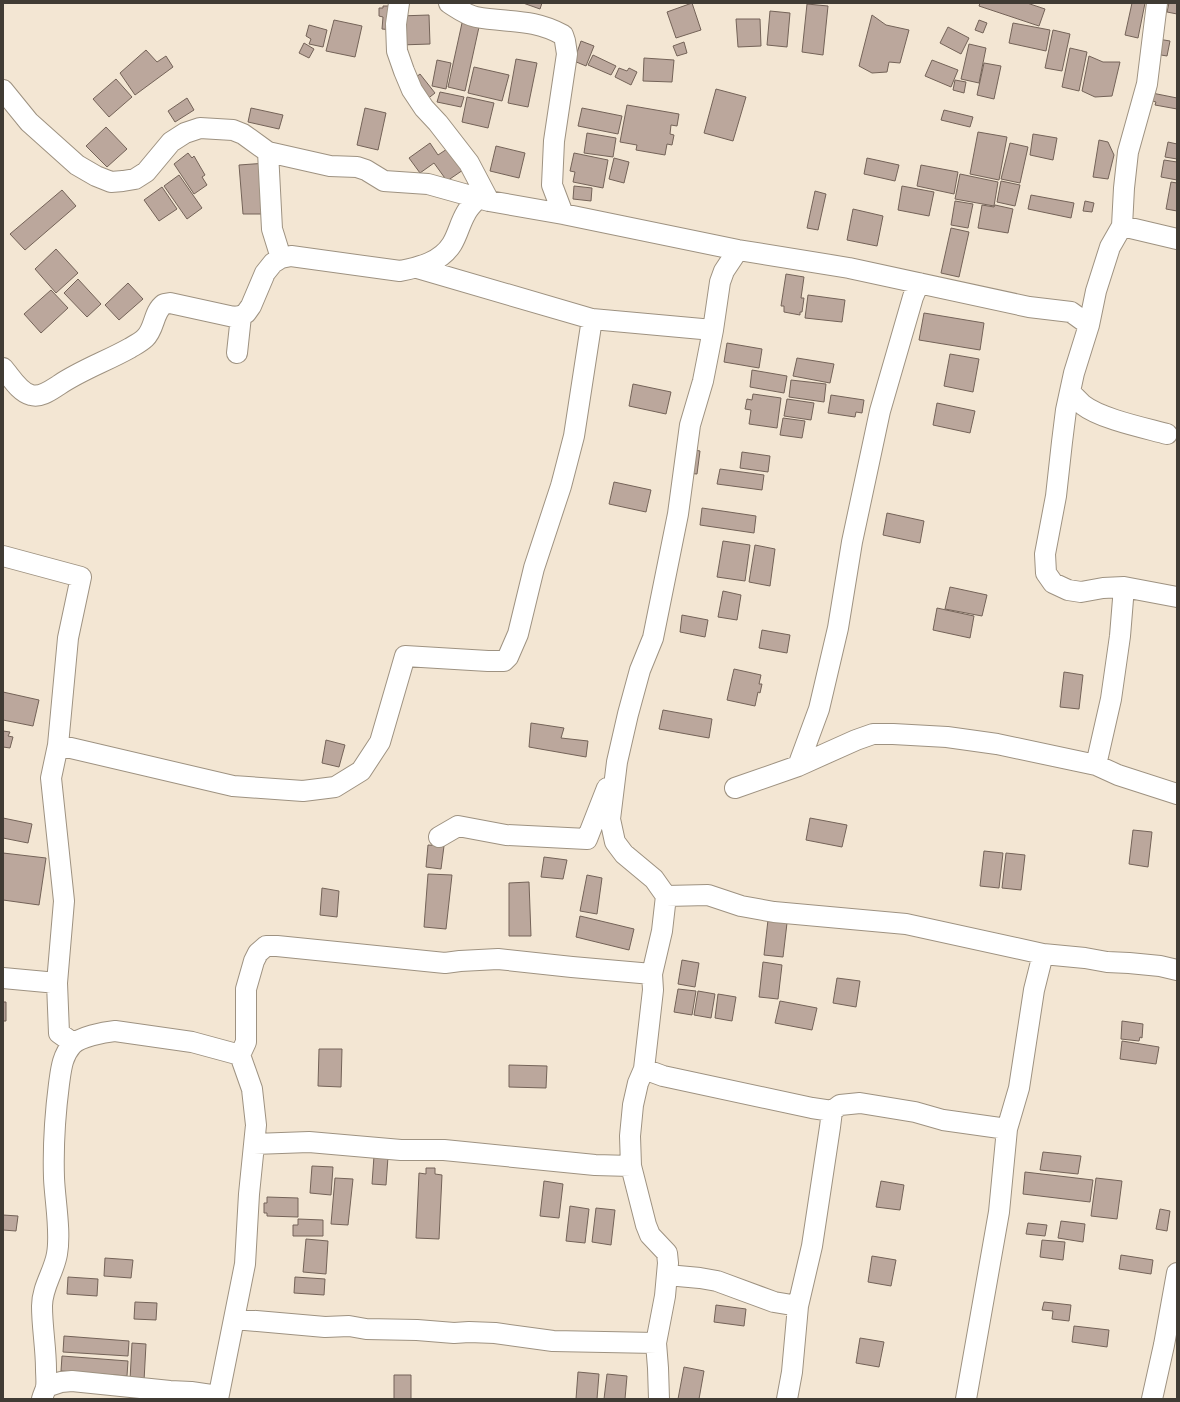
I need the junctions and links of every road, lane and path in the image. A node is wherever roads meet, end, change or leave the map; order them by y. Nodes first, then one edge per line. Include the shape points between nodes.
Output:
1 (399, 3) edge
2 (449, 3) edge
3 (1157, 3) edge
4 (3, 90) edge
5 (268, 152) junction
6 (484, 199) junction
7 (563, 214) junction
8 (1122, 226) junction
9 (1177, 239) edge
10 (738, 250) junction
11 (281, 258) junction
12 (417, 268) junction
13 (919, 283) junction
14 (1096, 291) junction
15 (1071, 312) junction
16 (241, 316) junction
17 (592, 319) junction
18 (1089, 325) junction
19 (713, 330) junction
20 (237, 352) dead end
21 (3, 368) edge
22 (1073, 403) junction
23 (1168, 434) dead end
24 (3, 556) edge
25 (1124, 587) junction
26 (1177, 597) edge
27 (58, 745) junction
28 (617, 762) junction
29 (1096, 765) junction
30 (798, 766) junction
31 (735, 788) dead end
32 (1177, 794) edge
33 (439, 837) dead end
34 (666, 896) junction
35 (1043, 954) junction
36 (1177, 970) edge
37 (652, 974) junction
38 (3, 978) edge
39 (57, 983) junction
40 (73, 1043) junction
41 (240, 1055) junction
42 (644, 1070) junction
43 (832, 1111) junction
44 (1007, 1129) junction
45 (254, 1144) junction
46 (631, 1166) junction
47 (1177, 1273) edge
48 (666, 1274) junction
49 (798, 1306) junction
50 (234, 1319) junction
51 (1173, 1321) edge
52 (656, 1343) junction
53 (44, 1393) edge
54 (218, 1398) edge
55 (659, 1399) edge
56 (787, 1399) edge
57 (966, 1399) edge
58 (1152, 1399) edge

1 - 6 street via 396,24 397,51 412,90 469,163
2 - 7 street via 475,17 532,23 551,28 563,35 567,54 554,141 552,185
3 - 8 street via 1147,84 1128,152
4 - 5 street via 29,122 77,164 111,182 135,179 146,172 171,142 185,133 200,128 233,130
5 - 6 street via 330,166 357,167 384,181 428,184
5 - 11 street via 272,229
6 - 7 street
6 - 12 street via 466,212 451,245 442,255
7 - 10 street
8 - 9 street
8 - 14 street via 1110,247
10 - 13 street via 849,268
10 - 19 street via 720,282
11 - 12 street via 291,256 386,270
11 - 16 street via 269,268 251,306
12 - 17 street
13 - 15 street via 1029,307
13 - 30 street via 880,411 852,542 838,628 819,709
14 - 15 street
14 - 18 street
15 - 18 street
16 - 20 street
16 - 21 street via 234,317 170,303 164,304 145,339 71,376 41,395 32,396 26,393
17 - 19 street
17 - 27 street via 574,436 561,486 534,568 518,634 508,657 504,660 488,661 405,656 380,742 361,771 335,787 303,791 233,786
18 - 22 street
19 - 28 street via 703,381 690,426 678,514 653,638 640,670
22 - 23 street via 1119,421
22 - 25 street via 1062,442 1056,496 1045,554 1046,573 1053,583 1068,590 1081,592
24 - 27 street via 81,577 68,638
25 - 26 street
25 - 29 street via 1111,699
27 - 39 street via 51,778 64,901
28 - 33 street via 587,838 506,835 458,826
28 - 34 street via 610,819 615,842 624,854 654,879
29 - 30 street via 990,743 947,737 873,734
29 - 32 street
30 - 31 street
34 - 35 street via 708,895 741,906 774,912 906,924
34 - 37 street via 662,931
35 - 36 street
35 - 44 street via 1034,990 1019,1088
37 - 41 street via 498,958 460,960 445,964 266,946 258,952 246,989 246,1042
37 - 42 street via 654,990
38 - 39 street
39 - 40 street via 59,1033
40 - 41 street via 102,1032 115,1031 192,1042
40 - 53 street via 63,1061 56,1105 54,1177 58,1236 57,1254 43,1290 42,1322 46,1355
41 - 45 street via 252,1089 256,1125
42 - 43 street
42 - 46 street via 633,1105
43 - 44 street via 840,1104 860,1103 915,1112 943,1120
43 - 49 street via 812,1246
44 - 57 street via 999,1212
45 - 46 street via 309,1142 401,1150 444,1150 595,1165
45 - 50 street via 245,1264
46 - 48 street via 650,1235 667,1253
47 - 51 street
48 - 49 street via 717,1281 774,1302
48 - 52 street via 665,1296
49 - 56 street
50 - 52 street via 325,1327 488,1333 553,1341
50 - 54 street
51 - 58 street
52 - 55 street
53 - 54 street via 61,1382 72,1381

